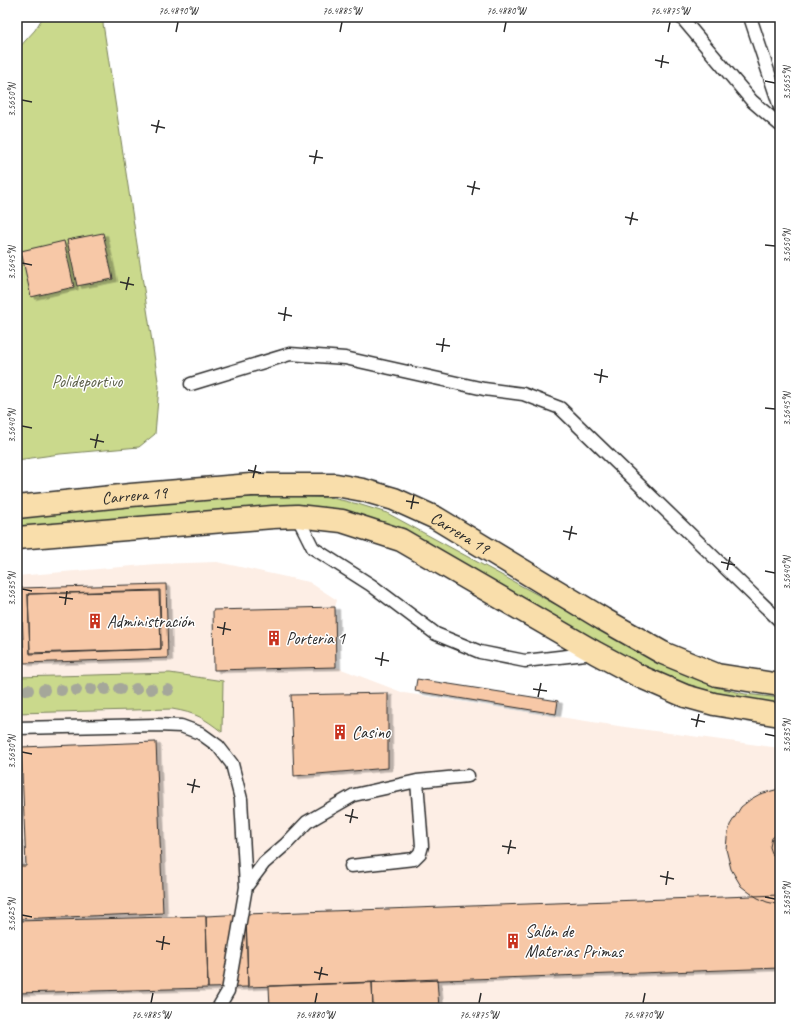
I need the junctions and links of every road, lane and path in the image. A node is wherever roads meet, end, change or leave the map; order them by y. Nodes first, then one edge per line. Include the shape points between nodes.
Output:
1 (681, 17) edge
2 (750, 17) edge
3 (780, 107) edge
4 (780, 125) edge
5 (191, 384) dead end
6 (17, 507) edge
7 (297, 516) junction
8 (17, 538) edge
9 (780, 621) edge
10 (596, 653) junction
11 (17, 662) edge
12 (24, 663) dead end
13 (778, 684) edge
14 (780, 715) edge
15 (17, 728) edge
16 (468, 776) dead end
17 (417, 781) junction
18 (351, 866) dead end
19 (246, 887) junction
20 (218, 1008) edge

1 - 4 lane via 752,101
2 - 3 lane
5 - 9 lane via 290,354 345,358 484,389 523,394 560,408
6 - 13 main road, Carrera 19 via 251,485 336,485 363,490 436,518 663,653 717,674
7 - 8 main road, Carrera 19
7 - 10 main road, Carrera 19 via 342,521 401,540
7 - 10 lane via 313,548 371,585 436,634 480,652 526,661
10 - 14 main road, Carrera 19 via 641,677 685,696 714,704
11 - 12 path
15 - 19 lane via 156,725 181,726 200,733 218,746 232,764 241,799
16 - 17 lane
17 - 18 lane via 422,846 420,853 414,858
17 - 19 lane via 354,795 319,814 307,822 264,863
19 - 20 lane via 228,991

